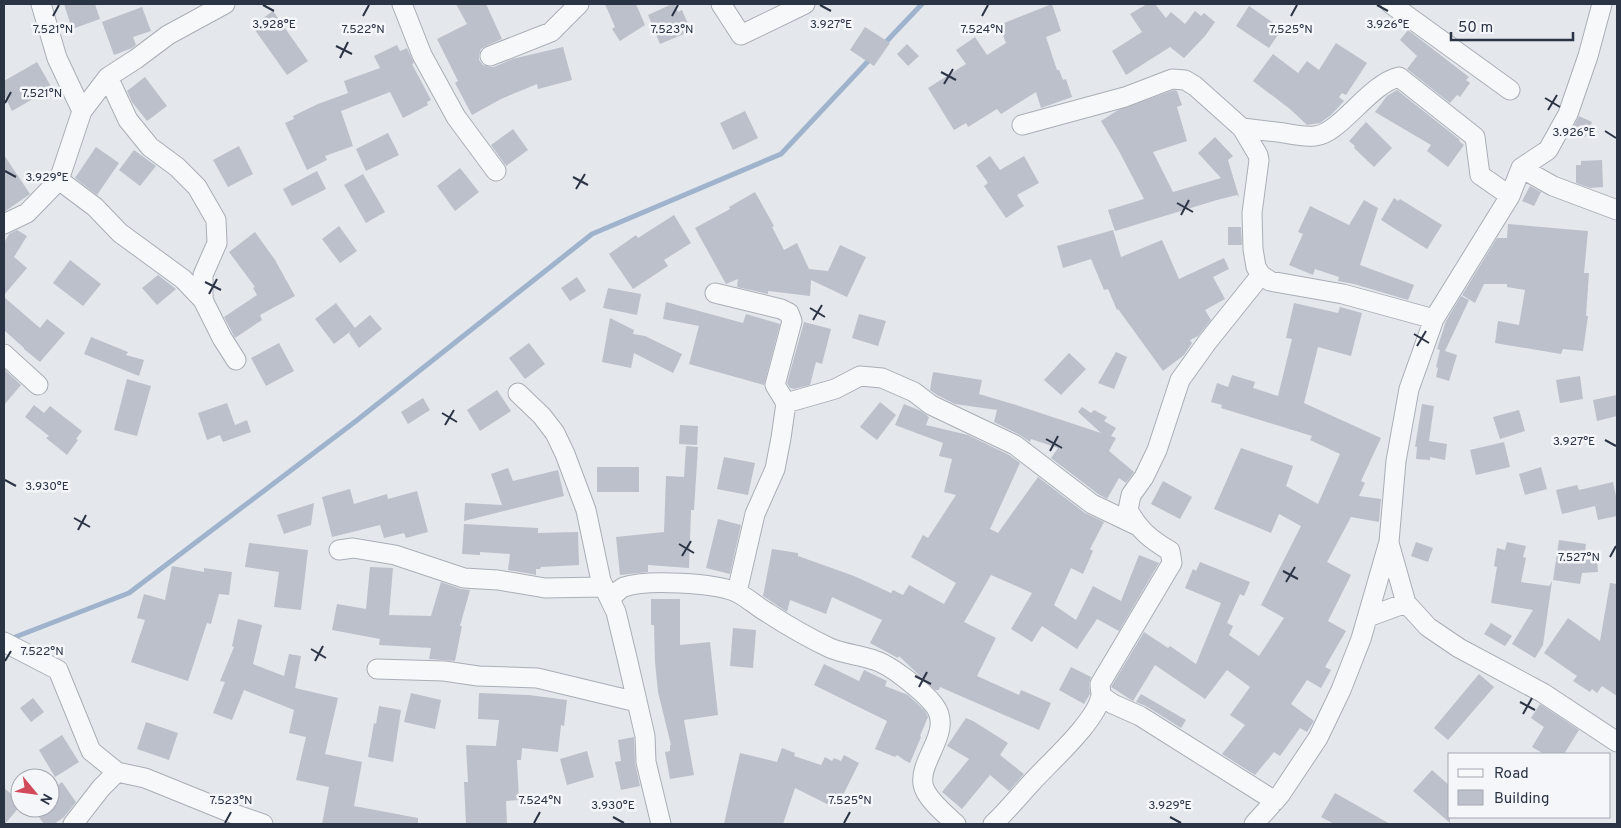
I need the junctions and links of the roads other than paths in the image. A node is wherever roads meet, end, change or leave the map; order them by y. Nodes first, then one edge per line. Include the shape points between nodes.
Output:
1 (41, 4) edge
2 (225, 4) edge
3 (402, 4) edge
4 (578, 4) edge
5 (721, 4) edge
6 (805, 4) edge
7 (1391, 4) edge
8 (1602, 4) edge
9 (490, 56) dead end
10 (108, 77) junction
11 (1510, 90) dead end
12 (82, 111) junction
13 (1022, 125) dead end
14 (1242, 128) junction
15 (1280, 133) junction
16 (1258, 155) junction
17 (1521, 168) junction
18 (496, 170) dead end
19 (59, 180) junction
20 (1510, 196) junction
21 (1617, 210) edge
22 (4, 224) edge
23 (1261, 275) junction
24 (715, 293) dead end
25 (203, 300) junction
26 (1434, 319) junction
27 (4, 354) edge
28 (236, 360) dead end
29 (38, 385) dead end
30 (518, 393) dead end
31 (786, 403) junction
32 (1136, 525) junction
33 (1389, 542) junction
34 (339, 550) dead end
35 (737, 592) junction
36 (607, 593) junction
37 (1406, 603) junction
38 (1368, 617) junction
39 (4, 642) edge
40 (377, 669) dead end
41 (1101, 696) junction
42 (637, 702) junction
43 (1617, 742) edge
44 (117, 772) junction
45 (1275, 801) junction
46 (73, 824) edge
47 (263, 824) edge
48 (661, 824) edge
49 (956, 824) edge
50 (993, 824) edge
51 (1254, 824) edge

1 - 12 street via 57,58
2 - 10 street via 168,35
3 - 18 street via 422,55 456,117
4 - 9 street via 551,32
5 - 6 street via 741,35
7 - 11 street
8 - 17 street via 1568,114 1548,150
10 - 12 street
10 - 25 street via 128,120 150,147 197,187 216,220 217,243 203,275
12 - 19 street
13 - 14 street via 1125,97 1172,79 1185,80 1195,86
14 - 15 street
14 - 16 street
15 - 16 street
15 - 20 street via 1317,136 1329,131 1373,92 1392,78 1399,77 1475,137 1480,175
16 - 23 street via 1252,213 1253,249
17 - 20 street
17 - 21 street via 1554,186
19 - 22 street via 27,213
19 - 25 street via 95,207 120,234 183,279
20 - 26 street
23 - 26 street via 1270,281 1343,294
23 - 32 street via 1180,380 1157,450 1131,495 1128,510
24 - 31 street via 789,313 792,320 775,385
25 - 28 street
26 - 33 street via 1409,389 1396,462
27 - 29 street
30 - 36 street via 542,416 565,454 586,510 601,581
31 - 32 street via 834,389 860,376 882,378 1015,445 1092,504
31 - 35 street via 776,469 755,514
32 - 41 street via 1170,551 1172,563 1100,684
33 - 37 street
33 - 38 street
34 - 36 street via 353,548 395,555 464,578
35 - 36 street via 715,586 664,582 642,583
35 - 49 street via 767,613 832,648 876,660 924,694 936,707 940,733 923,784 928,796
36 - 42 street via 616,612
37 - 38 street
37 - 43 street via 1428,627 1452,643 1543,693
38 - 45 street via 1341,690 1318,738
39 - 44 street via 58,670 91,751
40 - 42 street via 537,678
41 - 45 street via 1140,716
41 - 50 street via 1091,716 1059,755
42 - 48 street via 645,736 646,762
44 - 46 street
44 - 47 street via 145,778
45 - 51 street

